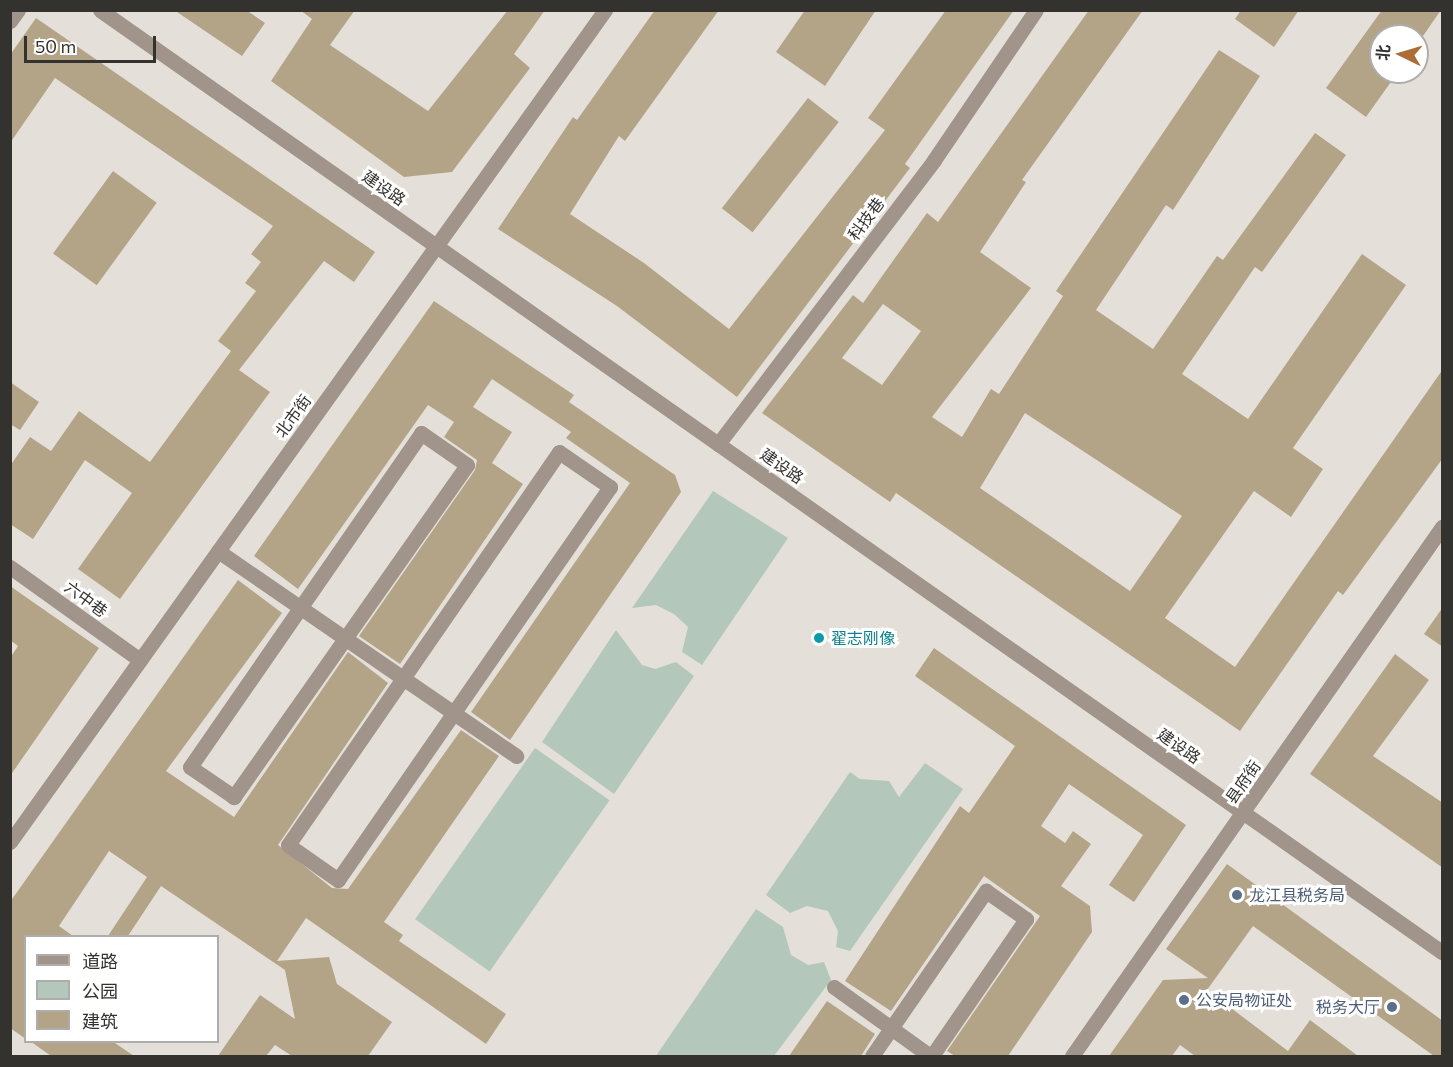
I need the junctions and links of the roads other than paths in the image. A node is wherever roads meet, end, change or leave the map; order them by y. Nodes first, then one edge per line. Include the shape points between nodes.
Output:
1 (18, 10) edge
2 (100, 10) edge
3 (605, 10) edge
4 (1036, 10) edge
5 (10, 21) edge
6 (436, 246) junction
7 (718, 444) junction
8 (1443, 527) edge
9 (218, 551) junction
10 (10, 567) edge
11 (299, 607) junction
12 (345, 638) junction
13 (140, 660) junction
14 (403, 678) junction
15 (454, 713) junction
16 (516, 756) dead end
17 (1243, 813) junction
18 (10, 842) edge
19 (1443, 952) edge
20 (834, 987) dead end
21 (891, 1030) junction
22 (872, 1056) edge
23 (931, 1056) edge
24 (1072, 1056) edge

1 - 5 street
2 - 6 street, 建设路
3 - 6 street, 北市街
4 - 7 street, 科技巷 via 934,160
6 - 7 street, 建设路
6 - 9 street, 北市街
7 - 17 street, 建设路
8 - 17 street, 县府街
9 - 11 street
9 - 13 street, 北市街
10 - 13 street, 六中巷
11 - 12 street
11 - 12 street via 190,767 234,797
11 - 12 street via 421,433 467,465
12 - 14 street
13 - 18 street, 北市街
14 - 15 street
14 - 15 street via 288,845 338,880
14 - 15 street via 559,452 610,487
15 - 16 street
17 - 19 street, 建设路
17 - 24 street, 县府街
20 - 21 street
21 - 22 street
21 - 23 street
21 - 23 street via 986,891 1026,919

